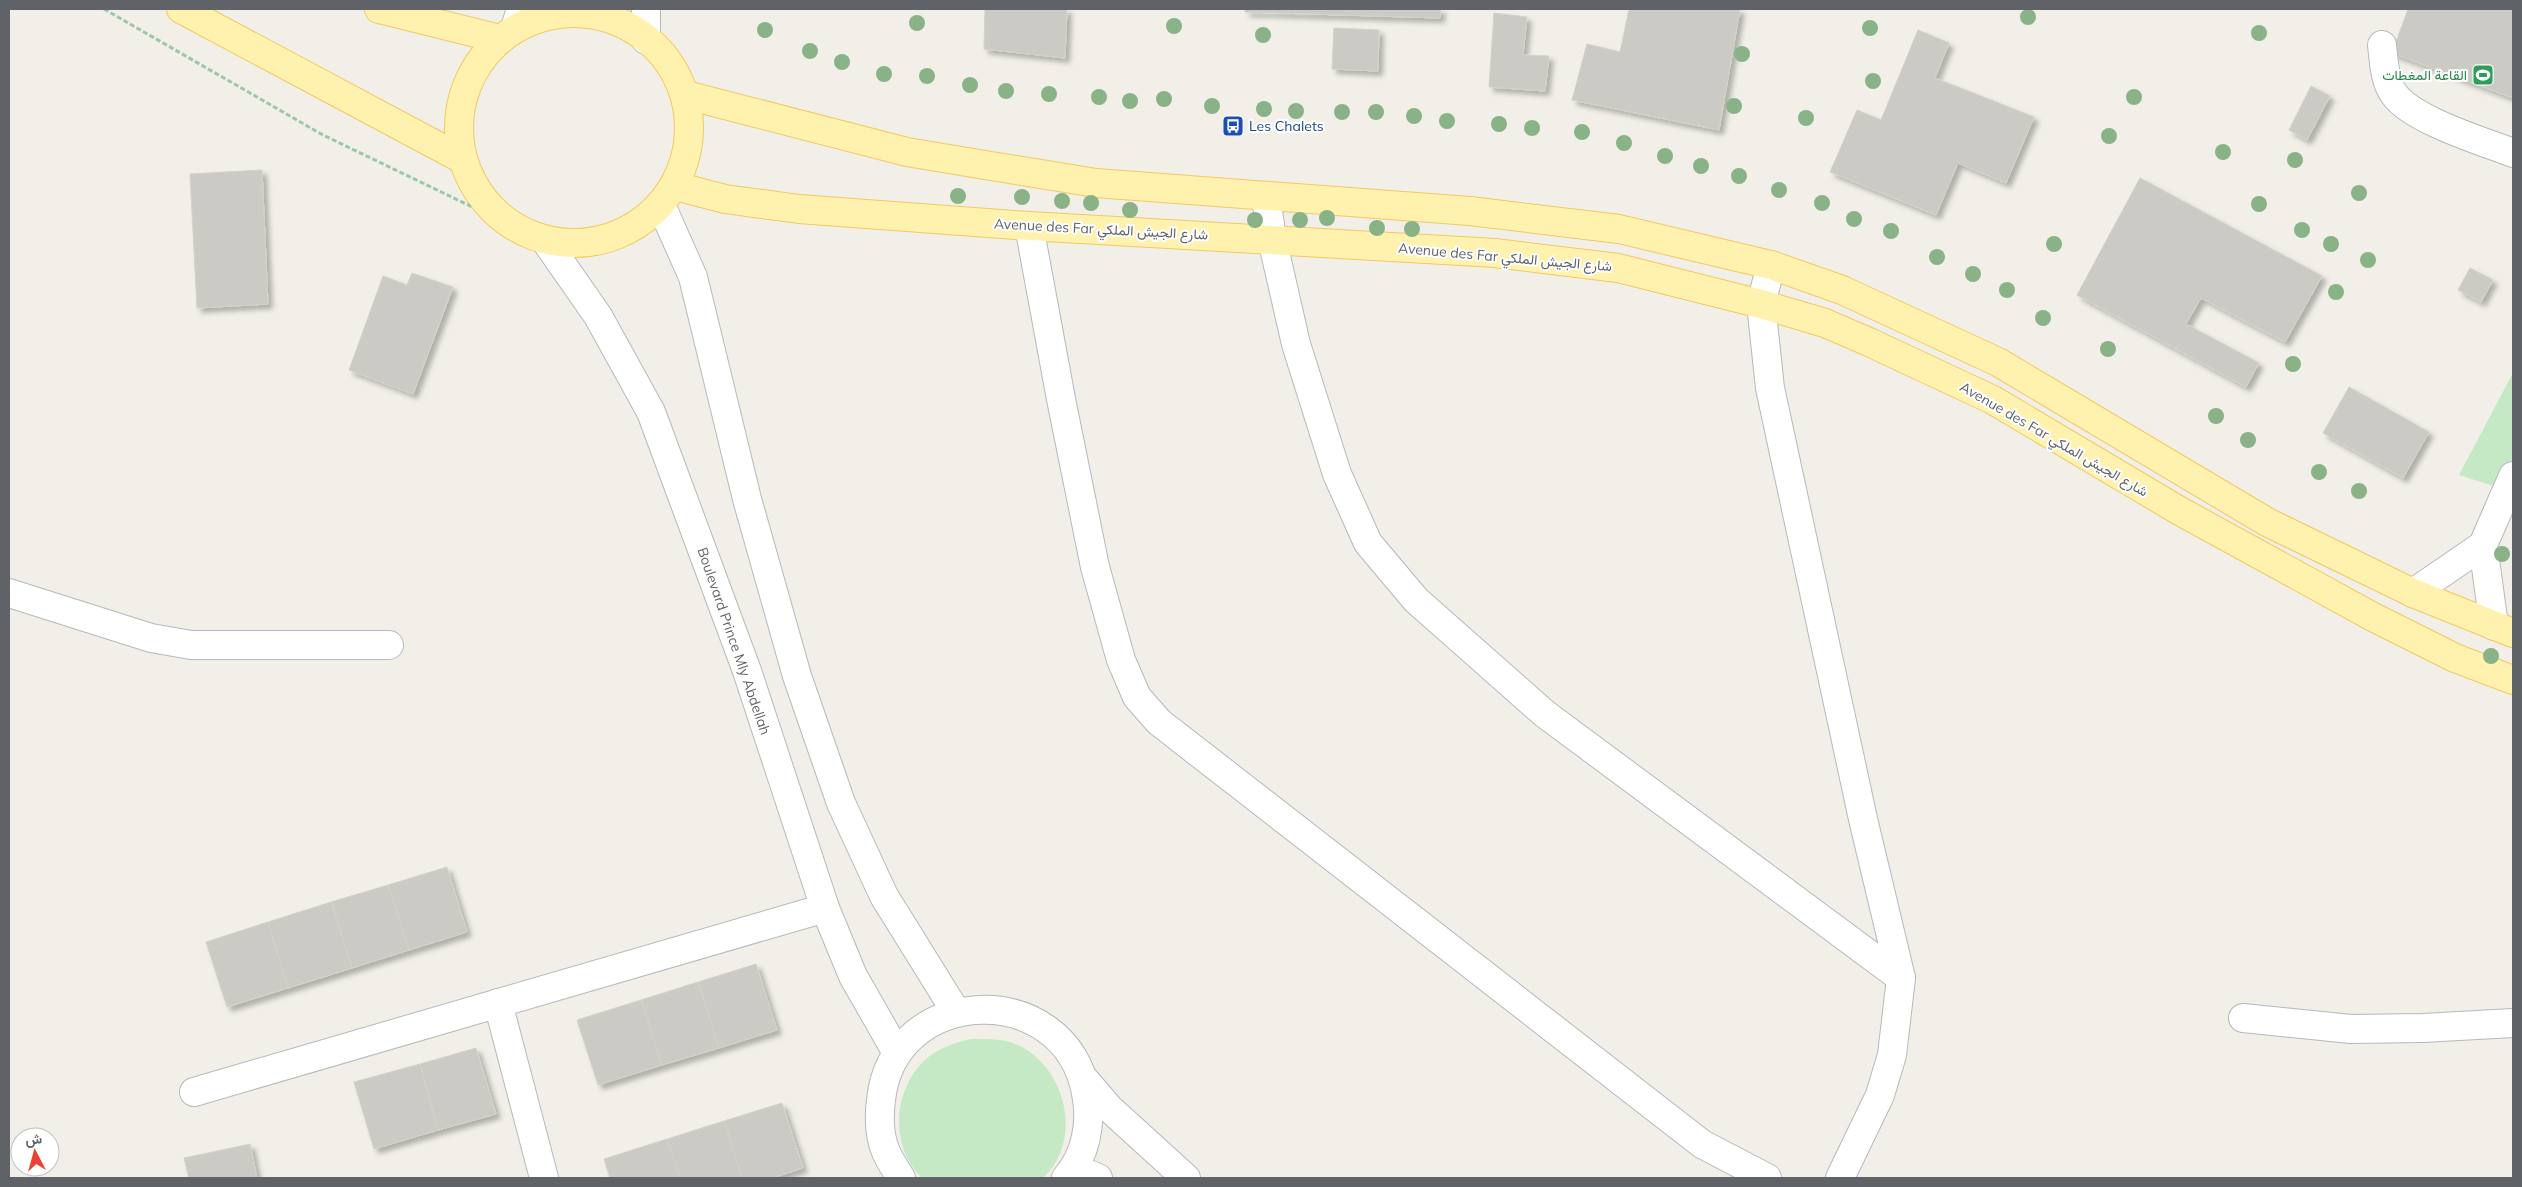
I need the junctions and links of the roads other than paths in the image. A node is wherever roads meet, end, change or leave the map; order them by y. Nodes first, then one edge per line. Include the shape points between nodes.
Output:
1 (182, 9) edge
2 (379, 9) edge
3 (646, 9) edge
4 (512, 25) edge
5 (646, 40) junction
6 (2382, 45) dead end
7 (686, 95) junction
8 (2513, 154) edge
9 (462, 159) junction
10 (668, 196) junction
11 (1266, 197) junction
12 (1029, 226) junction
13 (1272, 239) junction
14 (545, 240) junction
15 (1771, 265) junction
16 (1761, 304) junction
17 (2513, 476) edge
18 (2483, 544) junction
19 (9, 593) edge
20 (2413, 593) junction
21 (2504, 629) edge
22 (389, 645) dead end
23 (2513, 680) edge
24 (825, 908) junction
25 (1901, 978) junction
26 (498, 1003) junction
27 (956, 1012) junction
28 (2243, 1018) dead end
29 (2513, 1023) edge
30 (897, 1053) junction
31 (1084, 1079) junction
32 (194, 1092) dead end
33 (1079, 1175) edge
34 (544, 1178) edge
35 (902, 1178) edge
36 (1186, 1178) edge
37 (1767, 1178) edge
38 (1840, 1178) edge

1 - 9 main road
2 - 4 main road
3 - 5 street
4 - 5 main road via 543,16 590,14 634,29
4 - 9 main road via 478,63 463,93 458,126
5 - 7 main road via 669,61
6 - 8 street via 2386,75 2394,94 2413,112
7 - 10 main road via 690,142 684,164
7 - 11 main road via 907,152 1096,183
9 - 14 main road via 474,187 492,210 517,229
10 - 12 main road, Avenue des Far شارع الجيش الملكي
10 - 14 main road via 627,231 587,243
10 - 27 street via 693,277 747,499 797,676 841,803 884,896
11 - 13 street
11 - 15 main road via 1470,211 1619,229
12 - 13 main road, Avenue des Far شارع الجيش الملكي
12 - 37 street via 1095,567 1121,660 1137,697 1159,722 1702,1144
13 - 16 main road, Avenue des Far شارع الجيش الملكي via 1495,254 1618,268
13 - 25 street via 1296,344 1337,474 1368,543 1416,600 1545,714
14 - 24 street, Boulevard Prince Mly Abdellah via 598,316 651,412 747,671
15 - 16 street
15 - 20 main road via 1842,290 1998,362 2267,522
16 - 23 main road, Avenue des Far شارع الجيش الملكي via 1825,323 1993,400 2178,510 2372,618 2455,658
16 - 25 street via 1770,388 1863,819
17 - 18 street
18 - 20 street
18 - 21 street
19 - 22 street via 151,638 191,645
20 - 21 main road
24 - 26 street
24 - 30 street, Boulevard Prince Mly Abdellah via 853,976
25 - 38 street via 1892,1055 1880,1096
26 - 32 street
26 - 34 street
27 - 30 street via 922,1028
27 - 31 street via 995,1010 1018,1014 1046,1028 1069,1050
28 - 29 street via 2350,1029
30 - 35 street via 882,1084 879,1118 885,1151
31 - 33 street via 1089,1110
31 - 36 street via 1109,1108

